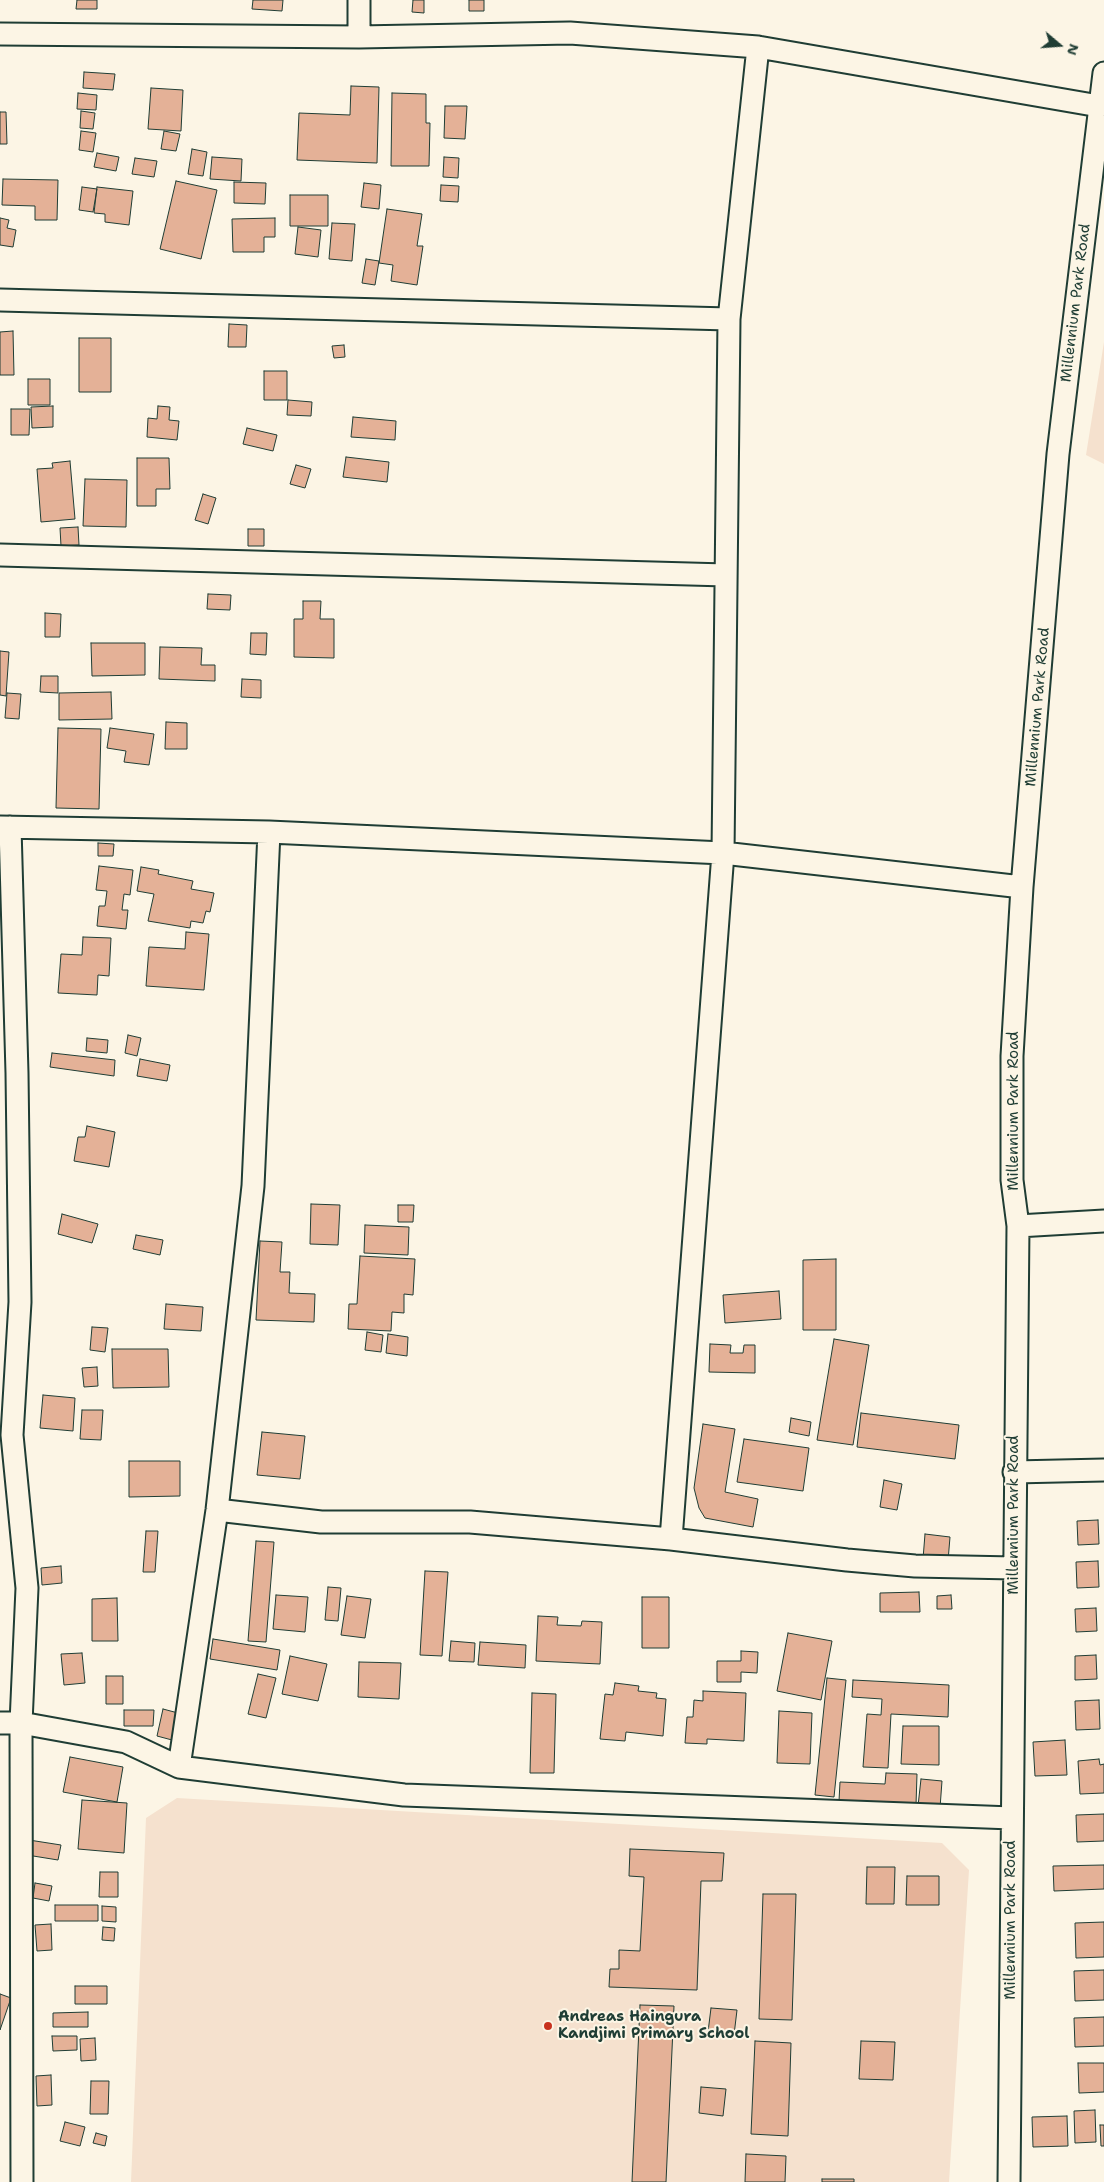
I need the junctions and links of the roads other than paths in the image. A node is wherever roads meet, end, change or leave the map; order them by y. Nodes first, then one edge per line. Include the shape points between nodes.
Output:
1 (359, 0) edge
2 (0, 34) edge
3 (358, 37) junction
4 (758, 47) junction
5 (1104, 73) edge
6 (1099, 106) junction
7 (0, 300) edge
8 (729, 319) junction
9 (0, 555) edge
10 (726, 575) junction
11 (5, 827) edge
12 (269, 832) junction
13 (723, 853) junction
14 (1022, 887) junction
15 (1104, 1221) edge
16 (1018, 1226) junction
17 (1104, 1470) edge
18 (1014, 1472) junction
19 (217, 1510) junction
20 (671, 1539) junction
21 (1014, 1568) junction
22 (10, 1723) edge
23 (179, 1767) junction
24 (1012, 1818) junction
25 (22, 2182) edge
26 (1009, 2182) edge

1 - 3 street
2 - 3 street
3 - 4 street via 570,33
4 - 6 street
4 - 8 street
5 - 6 street, Millennium Park Road
6 - 14 street, Millennium Park Road via 1058,454
7 - 8 street
8 - 10 street
9 - 10 street
10 - 13 street
11 - 12 street
11 - 22 street via 17,1073 20,1302 12,1435 27,1588
12 - 13 street
12 - 19 street via 253,1186
13 - 14 street
13 - 20 street
14 - 16 street, Millennium Park Road via 1012,1056 1012,1180
15 - 16 street
16 - 18 street, Millennium Park Road
17 - 18 street
18 - 21 street, Millennium Park Road
19 - 20 street via 321,1522 470,1522
19 - 23 street
20 - 21 street via 915,1566
21 - 24 street, Millennium Park Road
22 - 23 street via 126,1742
22 - 25 street
23 - 24 street via 404,1795
24 - 26 street, Millennium Park Road

